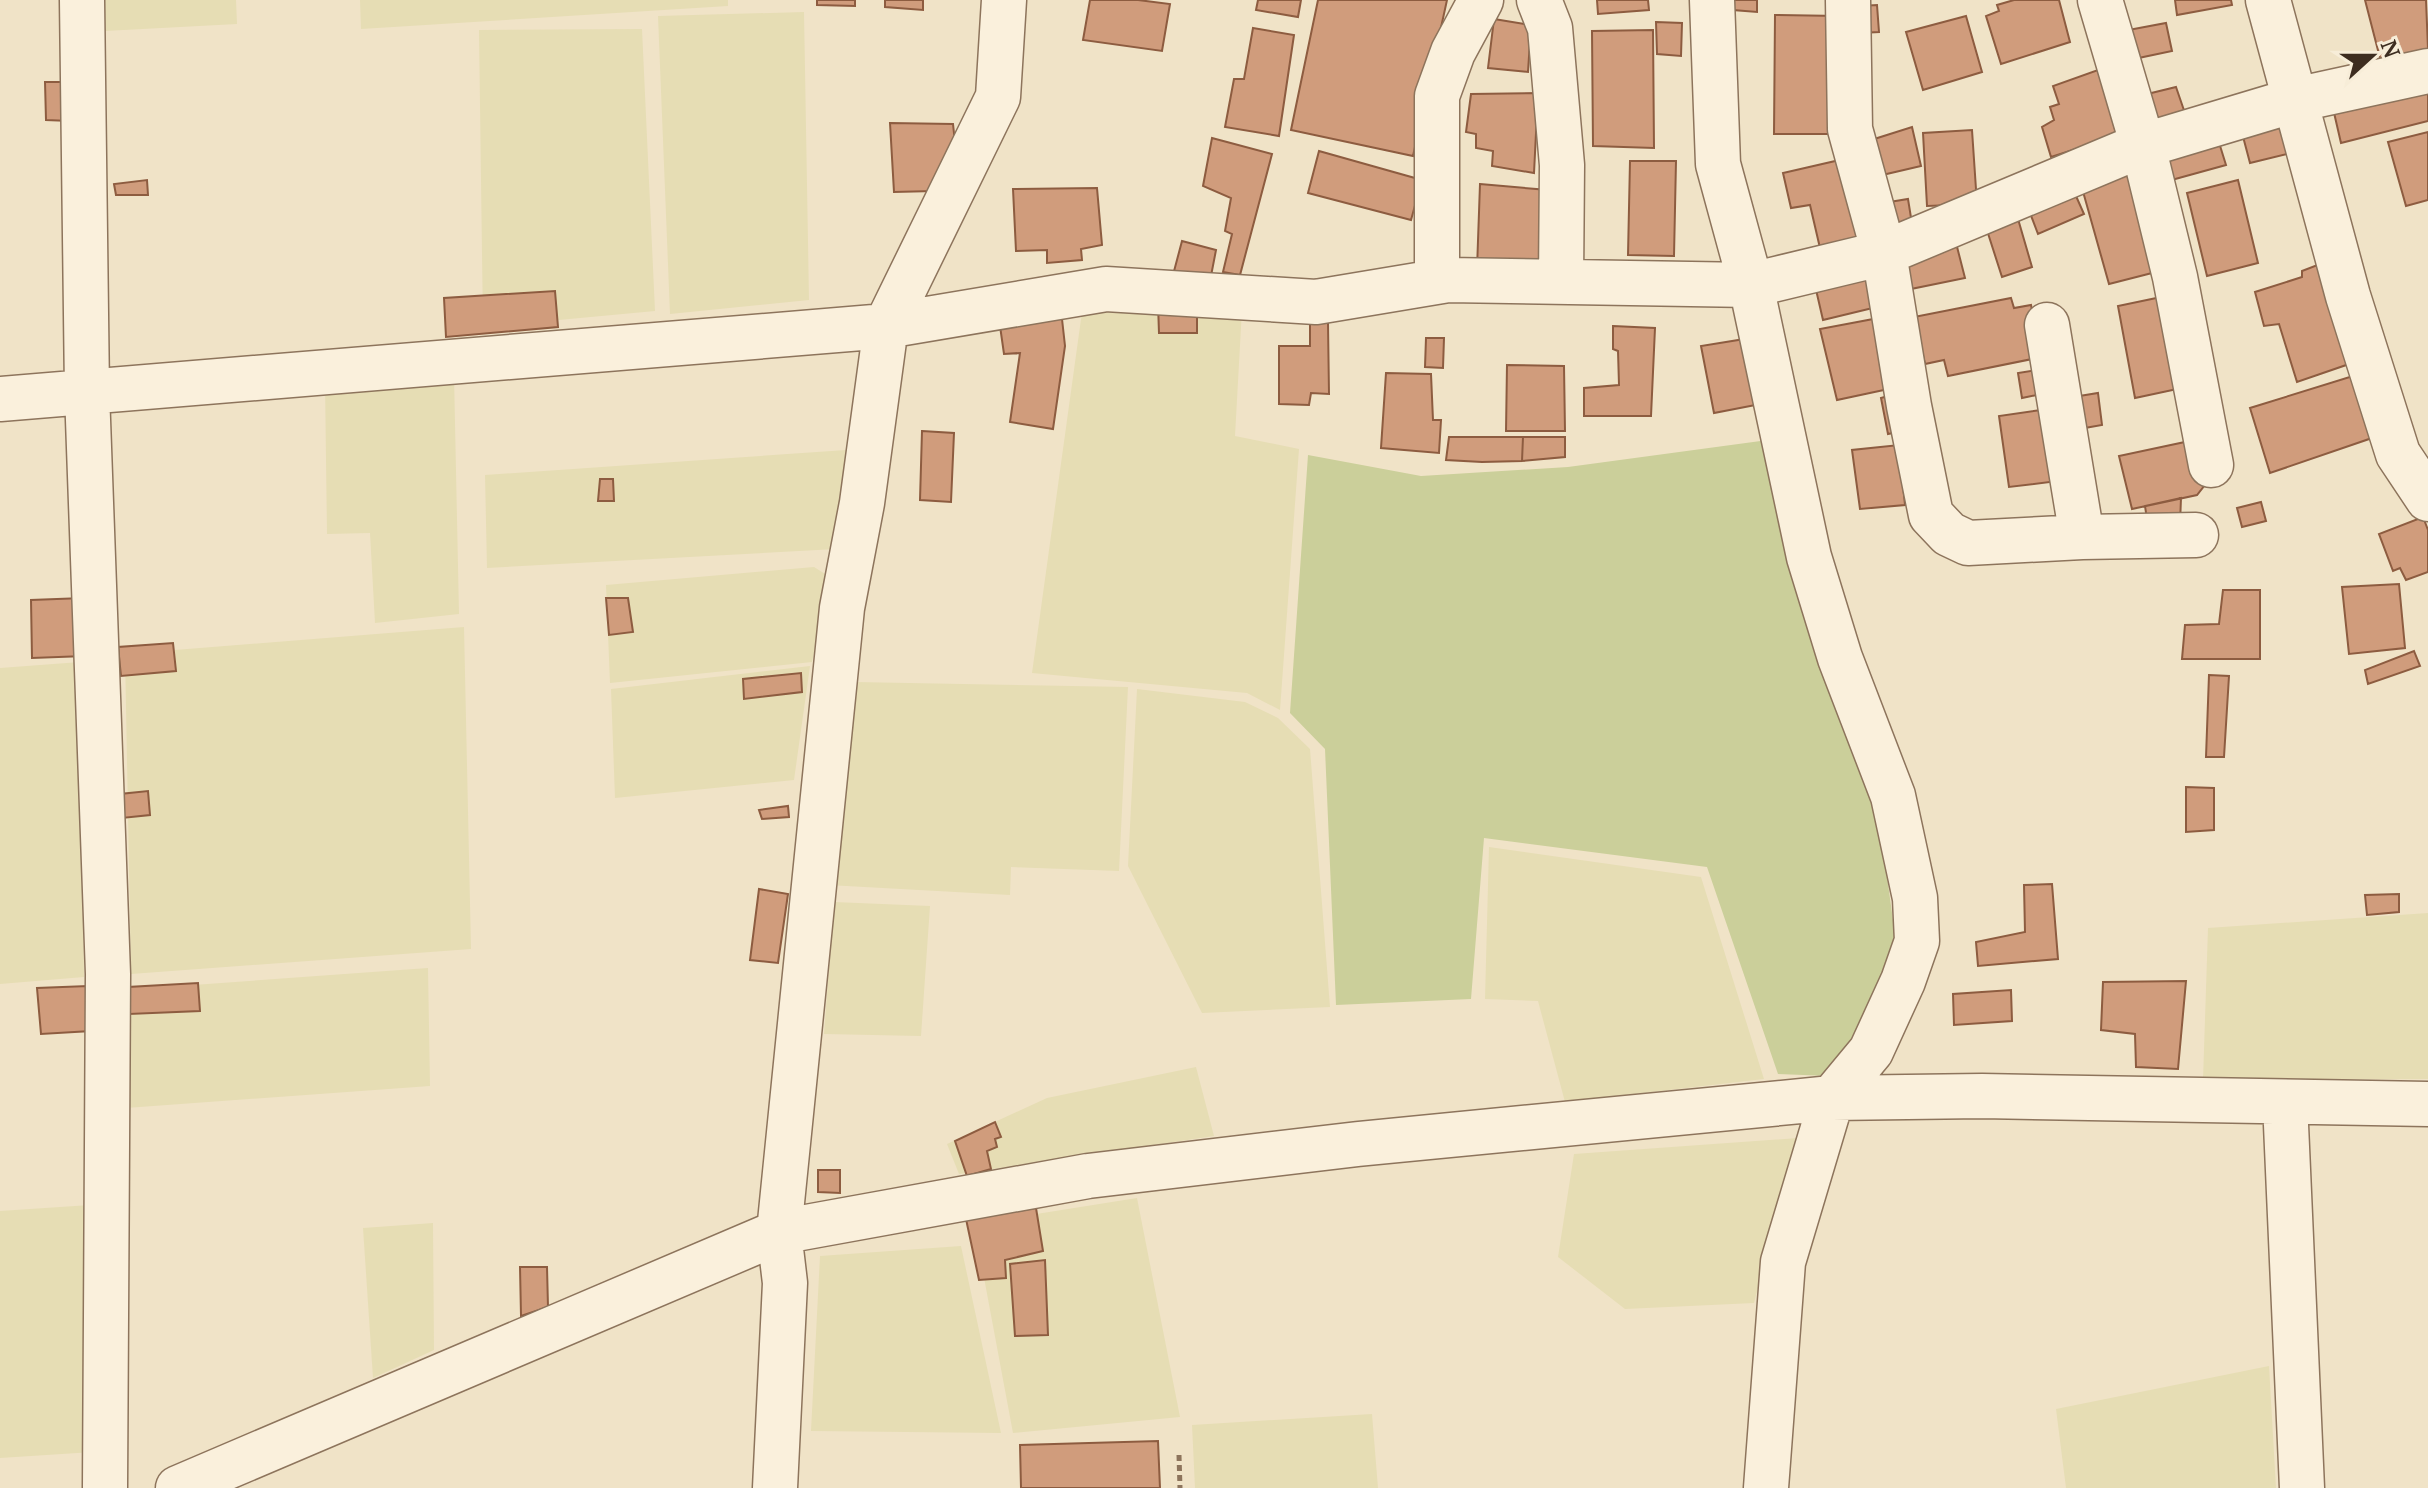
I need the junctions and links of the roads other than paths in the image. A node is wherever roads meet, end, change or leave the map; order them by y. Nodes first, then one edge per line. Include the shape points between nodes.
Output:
1 (82, 0) edge
2 (1004, 0) edge
3 (1481, 0) edge
4 (1539, 0) edge
5 (1712, 0) edge
6 (1848, 0) edge
7 (2100, 0) edge
8 (2268, 0) edge
9 (2428, 71) edge
10 (2295, 100) junction
11 (2143, 146) junction
12 (1884, 253) junction
13 (1437, 281) junction
14 (1561, 281) junction
15 (1751, 285) junction
16 (2047, 325) dead end
17 (886, 326) junction
18 (87, 392) junction
19 (0, 399) edge
20 (2211, 465) dead end
21 (2426, 492) edge
22 (2196, 535) dead end
23 (2082, 537) junction
24 (1832, 1098) junction
25 (2285, 1102) junction
26 (2428, 1104) edge
27 (779, 1232) junction
28 (105, 1488) edge
29 (178, 1488) edge
30 (775, 1488) edge
31 (1766, 1488) edge
32 (2302, 1488) edge

1 - 18 street
2 - 17 street via 998,97
3 - 13 street via 1437,96
4 - 14 street via 1550,28 1562,165
5 - 15 street via 1718,164
6 - 12 street via 1850,129
7 - 11 street
8 - 10 street
9 - 10 street
10 - 11 street
10 - 21 street via 2398,454
11 - 12 street
11 - 20 street
12 - 15 street
12 - 23 street via 1931,515 1949,534 1968,543
13 - 14 street
13 - 17 street via 1316,302 1106,289
14 - 15 street
15 - 24 street via 1809,557 1840,658 1893,796 1915,898 1917,941 1903,981 1871,1051
16 - 23 street
17 - 18 street
17 - 27 street via 842,608
18 - 19 street
18 - 28 street via 108,974
22 - 23 street
24 - 25 street
24 - 27 street via 1088,1176
24 - 31 street via 1783,1262
25 - 26 street
25 - 32 street
27 - 29 street
27 - 30 street via 785,1283

